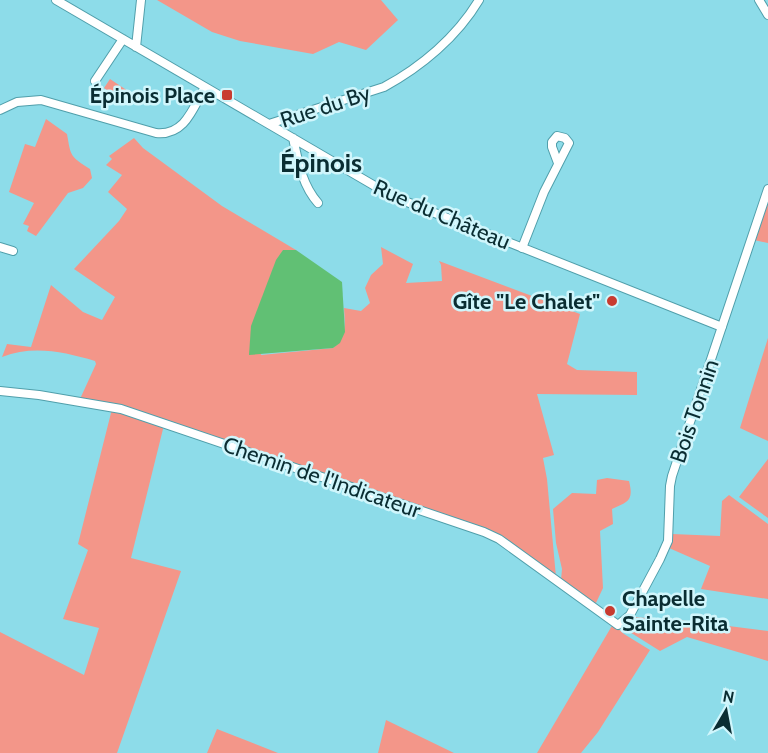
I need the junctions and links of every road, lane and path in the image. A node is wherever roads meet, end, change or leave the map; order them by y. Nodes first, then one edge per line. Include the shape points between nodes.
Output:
1 (56, 0) edge
2 (141, 0) edge
3 (479, 0) edge
4 (759, 0) edge
5 (768, 15) edge
6 (123, 39) junction
7 (136, 47) junction
8 (95, 81) dead end
9 (205, 87) junction
10 (0, 110) edge
11 (269, 124) junction
12 (293, 138) junction
13 (558, 164) dead end
14 (768, 189) edge
15 (318, 203) dead end
16 (0, 247) edge
17 (522, 249) junction
18 (13, 250) dead end
19 (722, 327) junction
20 (0, 392) edge
21 (618, 625) joint

1 - 6 street, Rue du By
2 - 7 street
3 - 11 street, Rue du By via 443,45 399,79
4 - 5 street
6 - 7 street, Rue du By
6 - 8 street
7 - 9 street, Rue du By
9 - 10 street via 184,124 168,133 156,133 41,100 16,102
9 - 11 street, Rue du By
11 - 12 street, Rue du Château
12 - 15 street via 308,190
12 - 17 street, Rue du Château via 392,196
13 - 17 street, Rue du Château
14 - 19 street, Bois Tonnin
16 - 18 street
17 - 19 street, Rue du Château
19 - 21 street, Bois Tonnin via 672,476 668,541 630,615
20 - 21 street, Chemin de l'Indicateur via 121,409 484,532

